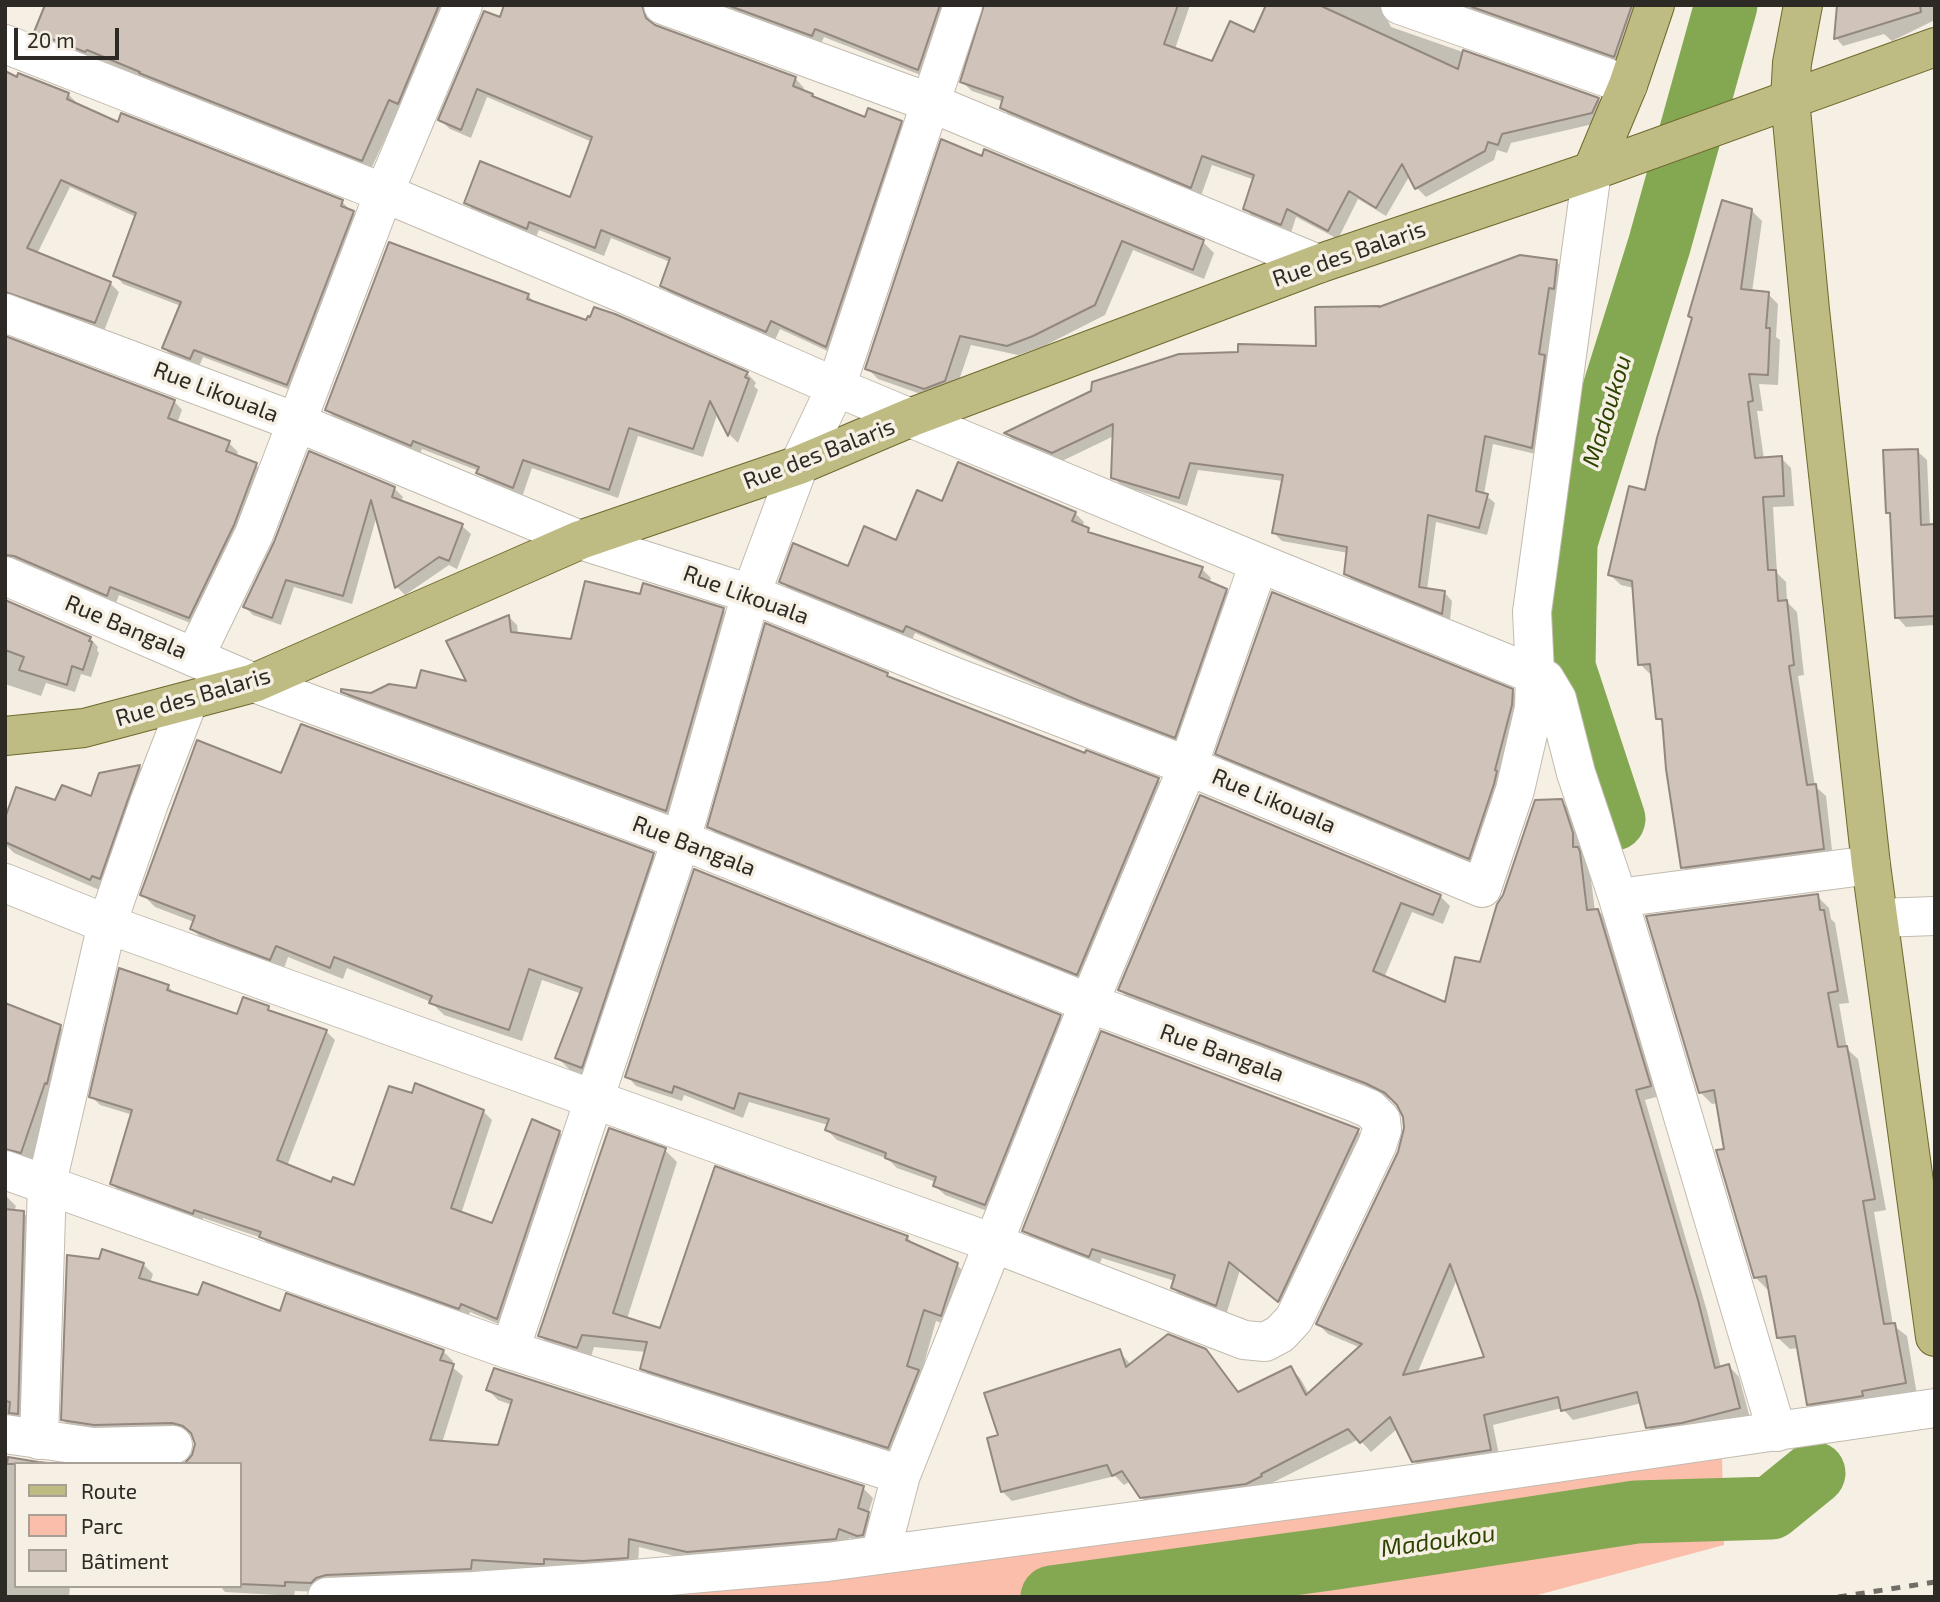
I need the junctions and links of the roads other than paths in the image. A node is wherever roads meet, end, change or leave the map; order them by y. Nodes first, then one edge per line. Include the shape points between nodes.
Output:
1 (463, 5) edge
2 (663, 5) edge
3 (963, 5) edge
4 (1399, 5) edge
5 (1656, 5) edge
6 (1803, 5) edge
7 (5, 44) edge
8 (1935, 47) edge
9 (1628, 85) junction
10 (931, 103) junction
11 (1777, 104) junction
12 (1592, 171) junction
13 (384, 193) junction
14 (1318, 264) junction
15 (5, 313) edge
16 (836, 387) junction
17 (912, 417) junction
18 (296, 422) junction
19 (799, 465) junction
20 (580, 540) junction
21 (1259, 563) junction
22 (5, 576) edge
23 (751, 594) junction
24 (195, 656) junction
25 (1535, 673) junction
26 (254, 683) junction
27 (188, 702) junction
28 (5, 736) edge
29 (1188, 766) junction
30 (681, 840) junction
31 (1871, 865) junction
32 (5, 883) edge
33 (1618, 898) junction
34 (1935, 916) edge
35 (1879, 918) junction
36 (107, 924) junction
37 (1089, 1003) junction
38 (596, 1099) junction
39 (5, 1170) edge
40 (47, 1183) junction
41 (993, 1243) junction
42 (1935, 1337) edge
43 (510, 1350) junction
44 (1935, 1408) edge
45 (1777, 1432) junction
46 (22, 1437) edge
47 (173, 1445) dead end
48 (901, 1475) junction
49 (880, 1555) junction
50 (327, 1597) edge

1 - 13 street
2 - 10 street
3 - 10 street
4 - 9 street
5 - 9 main road
6 - 11 main road via 1792,63
7 - 13 street
8 - 11 main road, Rue des Balaris
9 - 12 main road
10 - 14 street
10 - 16 street
11 - 12 main road, Rue des Balaris
11 - 31 main road via 1811,324
12 - 14 main road, Rue des Balaris
12 - 25 street via 1532,611
13 - 16 street
13 - 18 street
14 - 17 main road, Rue des Balaris
15 - 18 street, Rue Likouala
16 - 17 street
16 - 19 street
17 - 19 main road, Rue des Balaris
17 - 21 street
18 - 20 street, Rue Likouala
18 - 24 street via 254,534
19 - 20 main road, Rue des Balaris
19 - 23 street
20 - 23 street, Rue Likouala
20 - 26 main road, Rue des Balaris
21 - 25 street
21 - 29 street
22 - 24 street, Rue Bangala
23 - 29 street, Rue Likouala
23 - 30 street
24 - 26 street, Rue Bangala
25 - 29 street, Rue Likouala via 1528,739 1482,888
25 - 33 street via 1545,679 1557,699 1576,773
26 - 27 main road, Rue des Balaris
26 - 30 street, Rue Bangala
27 - 28 main road, Rue des Balaris via 84,727
27 - 36 street
29 - 37 street
30 - 37 street, Rue Bangala
30 - 38 street
31 - 33 street
31 - 35 main road
32 - 36 street
33 - 45 street
34 - 35 street
35 - 42 main road
36 - 38 street
36 - 40 street
37 - 41 street
37 - 41 street, Rue Bangala via 1370,1109 1381,1120 1377,1145 1294,1319 1265,1342 1244,1340
38 - 41 street
38 - 43 street
39 - 40 street
40 - 43 street
40 - 46 street
41 - 48 street
43 - 48 street
44 - 45 street
45 - 49 street
46 - 47 street via 93,1447
48 - 49 street
49 - 50 street via 612,1581

